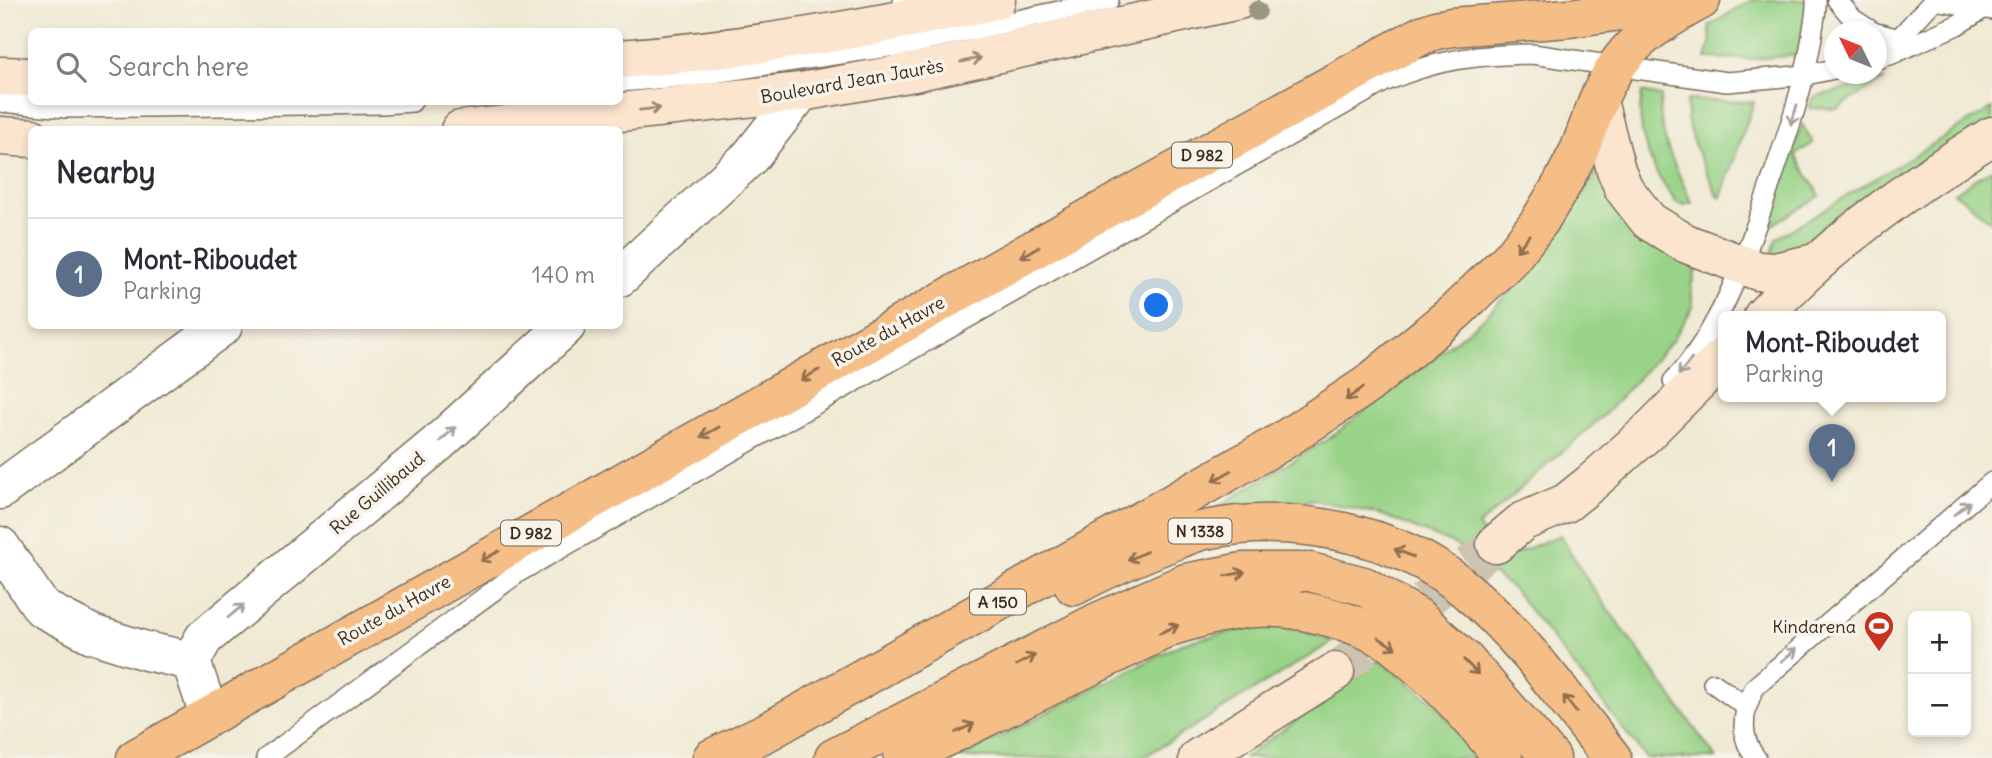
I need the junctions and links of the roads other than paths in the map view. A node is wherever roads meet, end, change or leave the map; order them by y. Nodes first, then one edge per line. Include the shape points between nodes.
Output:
1 (996, 0) edge
2 (1110, 0) edge
3 (1239, 0) edge
4 (1816, 0) edge
5 (1837, 0) edge
6 (1990, 7) edge
7 (1687, 8) edge
8 (1856, 21) edge
9 (1957, 25) junction
10 (911, 34) edge
11 (1887, 35) edge
12 (1901, 38) junction
13 (1887, 51) edge
14 (1887, 56) edge
15 (623, 59) edge
16 (1615, 66) junction
17 (1824, 71) edge
18 (1806, 75) junction
19 (0, 76) edge
20 (28, 77) edge
21 (623, 82) edge
22 (801, 92) junction
23 (1598, 101) junction
24 (0, 102) edge
25 (28, 105) edge
26 (33, 105) edge
27 (303, 105) edge
28 (496, 126) edge
29 (0, 136) edge
30 (1992, 136) edge
31 (28, 138) edge
32 (1815, 263) junction
33 (1740, 266) junction
34 (623, 274) edge
35 (1719, 311) edge
36 (1768, 311) edge
37 (1718, 312) edge
38 (219, 329) edge
39 (563, 329) edge
40 (1718, 362) edge
41 (1992, 482) edge
42 (0, 489) edge
43 (1509, 533) joint
44 (0, 546) edge
45 (191, 661) junction
46 (1335, 672) tunnel mouth
47 (1713, 683) dead end
48 (1745, 706) junction
49 (209, 715) junction
50 (1210, 751) edge
51 (149, 757) edge
52 (266, 758) edge
53 (712, 758) edge
54 (750, 758) edge
55 (834, 758) edge
56 (903, 758) edge
57 (1181, 758) edge
58 (1503, 758) edge
59 (1551, 758) edge
60 (1612, 758) edge
61 (1756, 758) edge

1 - 10 main road, Boulevard Jean Jaurès
2 - 10 lane
10 -> 3 main road, Boulevard Jean Jaurès
4 - 18 lane
5 - 8 lane
6 - 9 lane
6 - 12 lane via 1934,0
7 - 16 main road via 1639,39
7 -> 49 main road, Route du Havre / D 982 via 1452,27 1422,35
9 - 12 lane
9 - 14 lane
10 - 15 main road, Boulevard Jean Jaurès
10 - 21 lane via 700,75
10 - 22 main road, Boulevard Jean Jaurès
11 - 12 lane
12 - 13 lane
16 - 18 lane via 1727,82
16 - 23 main road
16 - 52 lane via 1532,54 1472,57 1439,61 1384,82 519,572
17 - 18 lane
18 -> 33 lane
19 - 20 main road
28 -> 22 main road, Boulevard Jean Jaurès
22 - 34 street via 750,157
23 - 33 main road via 1616,170 1637,208 1664,232
23 -> 53 main road, A 150 via 1561,186 1511,258 1367,385 1281,442 767,732
24 - 25 lane
26 - 27 lane
29 - 31 main road
30 - 32 main road via 1910,188
32 - 33 main road via 1775,272
32 - 36 main road
33 -> 35 lane
37 -> 43 lane via 1690,363 1612,443
38 - 42 street
45 -> 39 street, Rue Guillibaud via 204,638 437,444
40 - 43 main road via 1591,484
48 -> 41 lane via 1771,671
44 - 45 street via 42,608 92,634
45 - 49 street
46 - 50 main road
47 - 48 lane
48 - 61 lane via 1744,730
49 - 51 main road, Route du Havre / D 982
50 - 57 lane
60 -> 54 main road, N 1338 via 1541,667 1466,590 1424,562 1376,542 1329,529 1283,525 1203,530 1150,550
55 -> 59 main road via 1100,621 1186,583 1243,572 1310,572 1364,586 1417,617 1466,661
56 -> 58 main road via 1172,626 1254,608 1311,613 1388,641 1437,682

